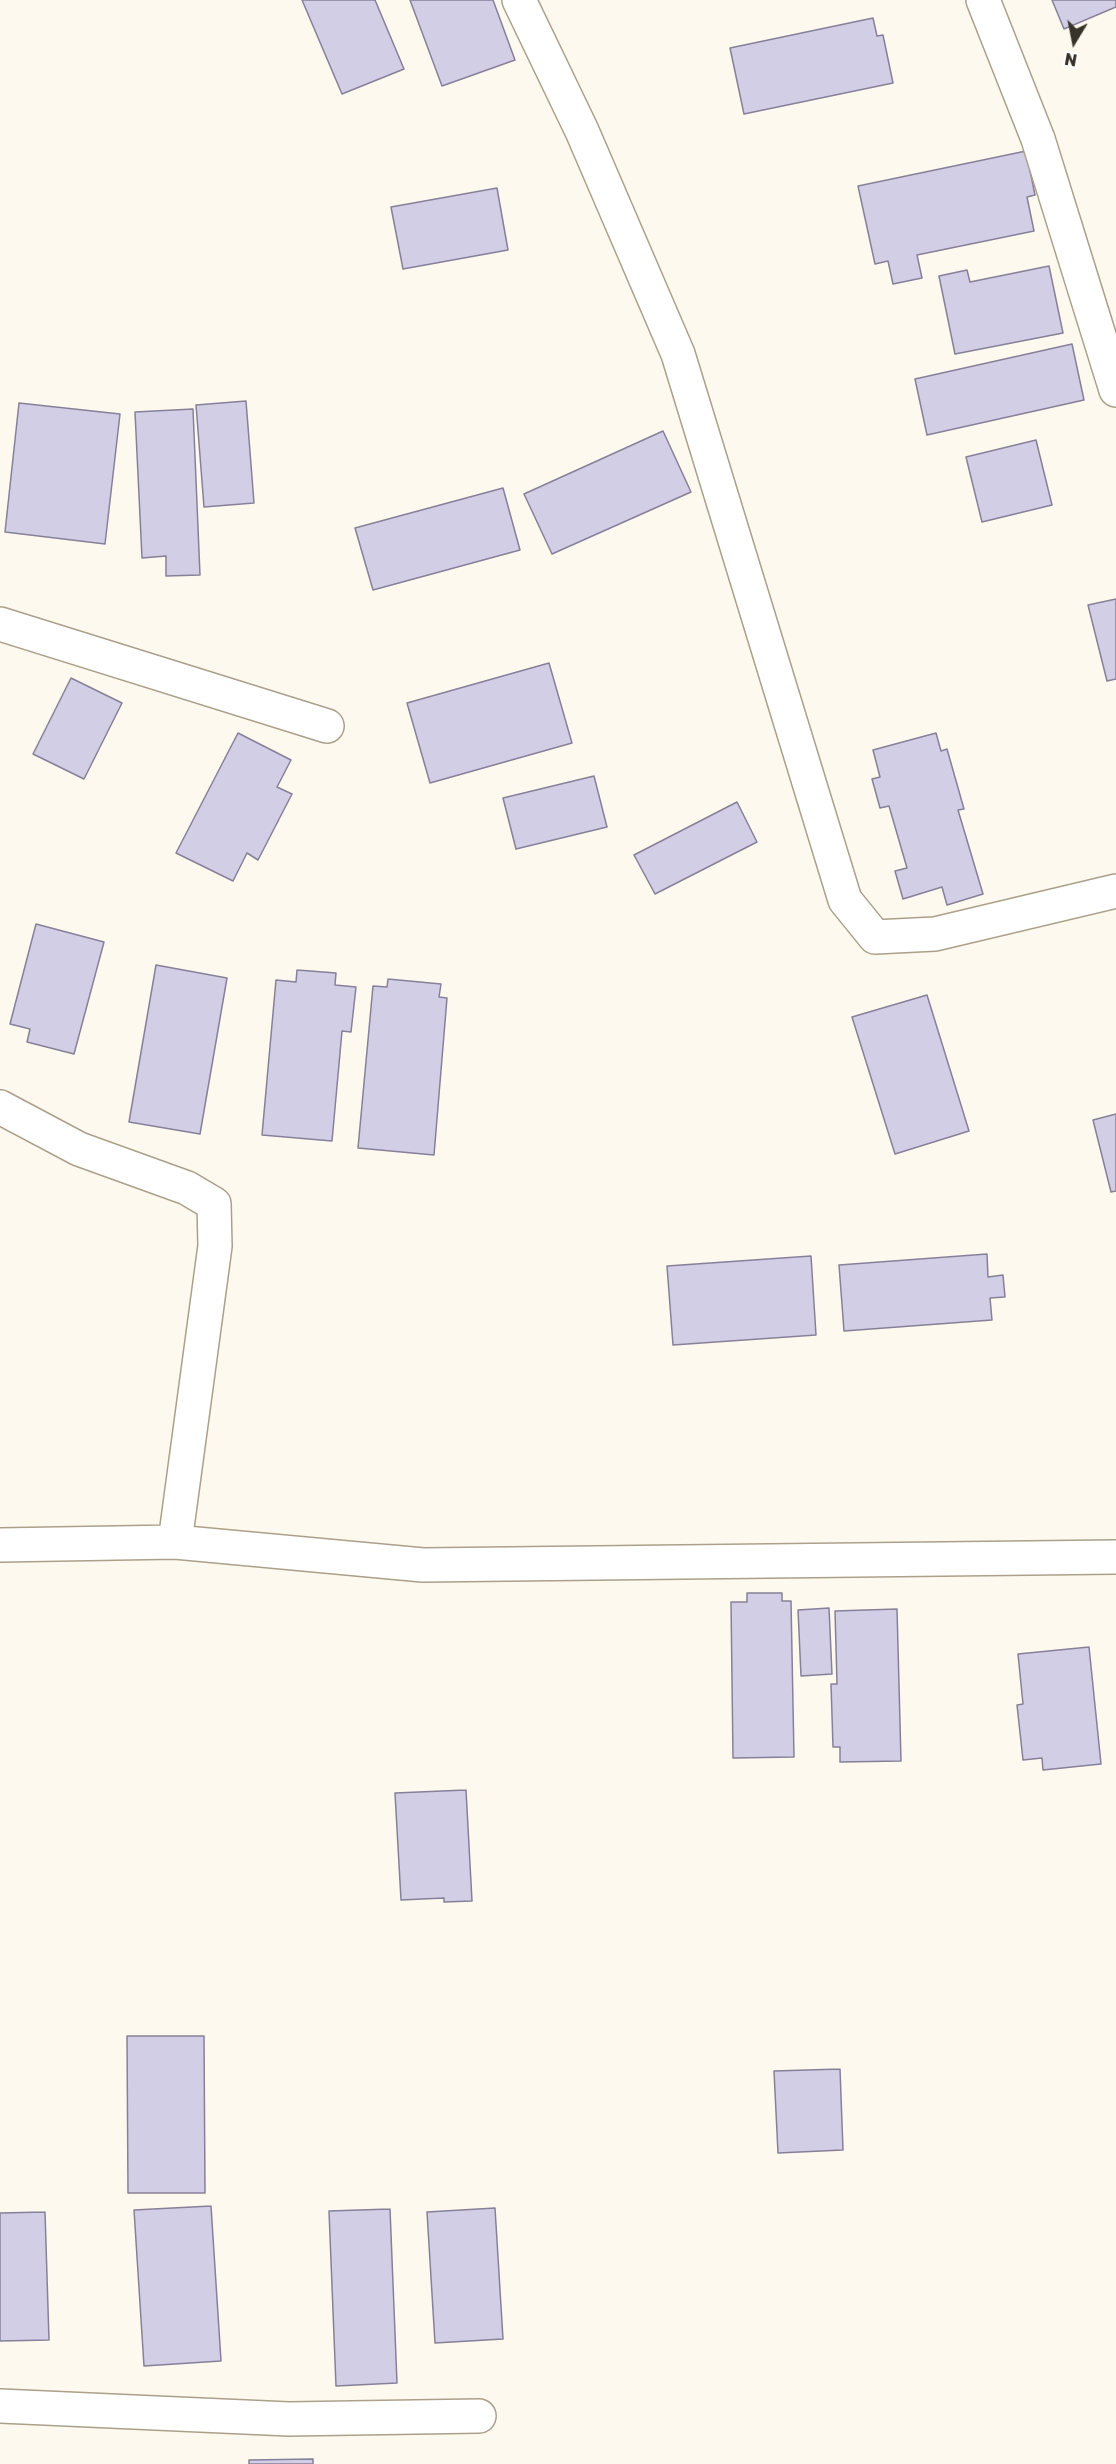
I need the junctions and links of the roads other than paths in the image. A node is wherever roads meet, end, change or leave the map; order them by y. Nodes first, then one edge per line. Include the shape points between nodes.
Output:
1 (519, 0) edge
2 (983, 0) edge
3 (1116, 390) edge
4 (0, 624) edge
5 (327, 726) dead end
6 (1116, 891) edge
7 (0, 1107) edge
8 (175, 1542) junction
9 (0, 1545) edge
10 (1116, 1557) edge
11 (0, 2406) edge
12 (479, 2416) dead end

1 - 6 street via 582,131 678,354 845,900 875,937 935,934
2 - 3 street via 1038,139
4 - 5 street
7 - 8 street via 79,1149 187,1188 214,1204 215,1246
8 - 9 street
8 - 10 street via 423,1565
11 - 12 street via 289,2419

